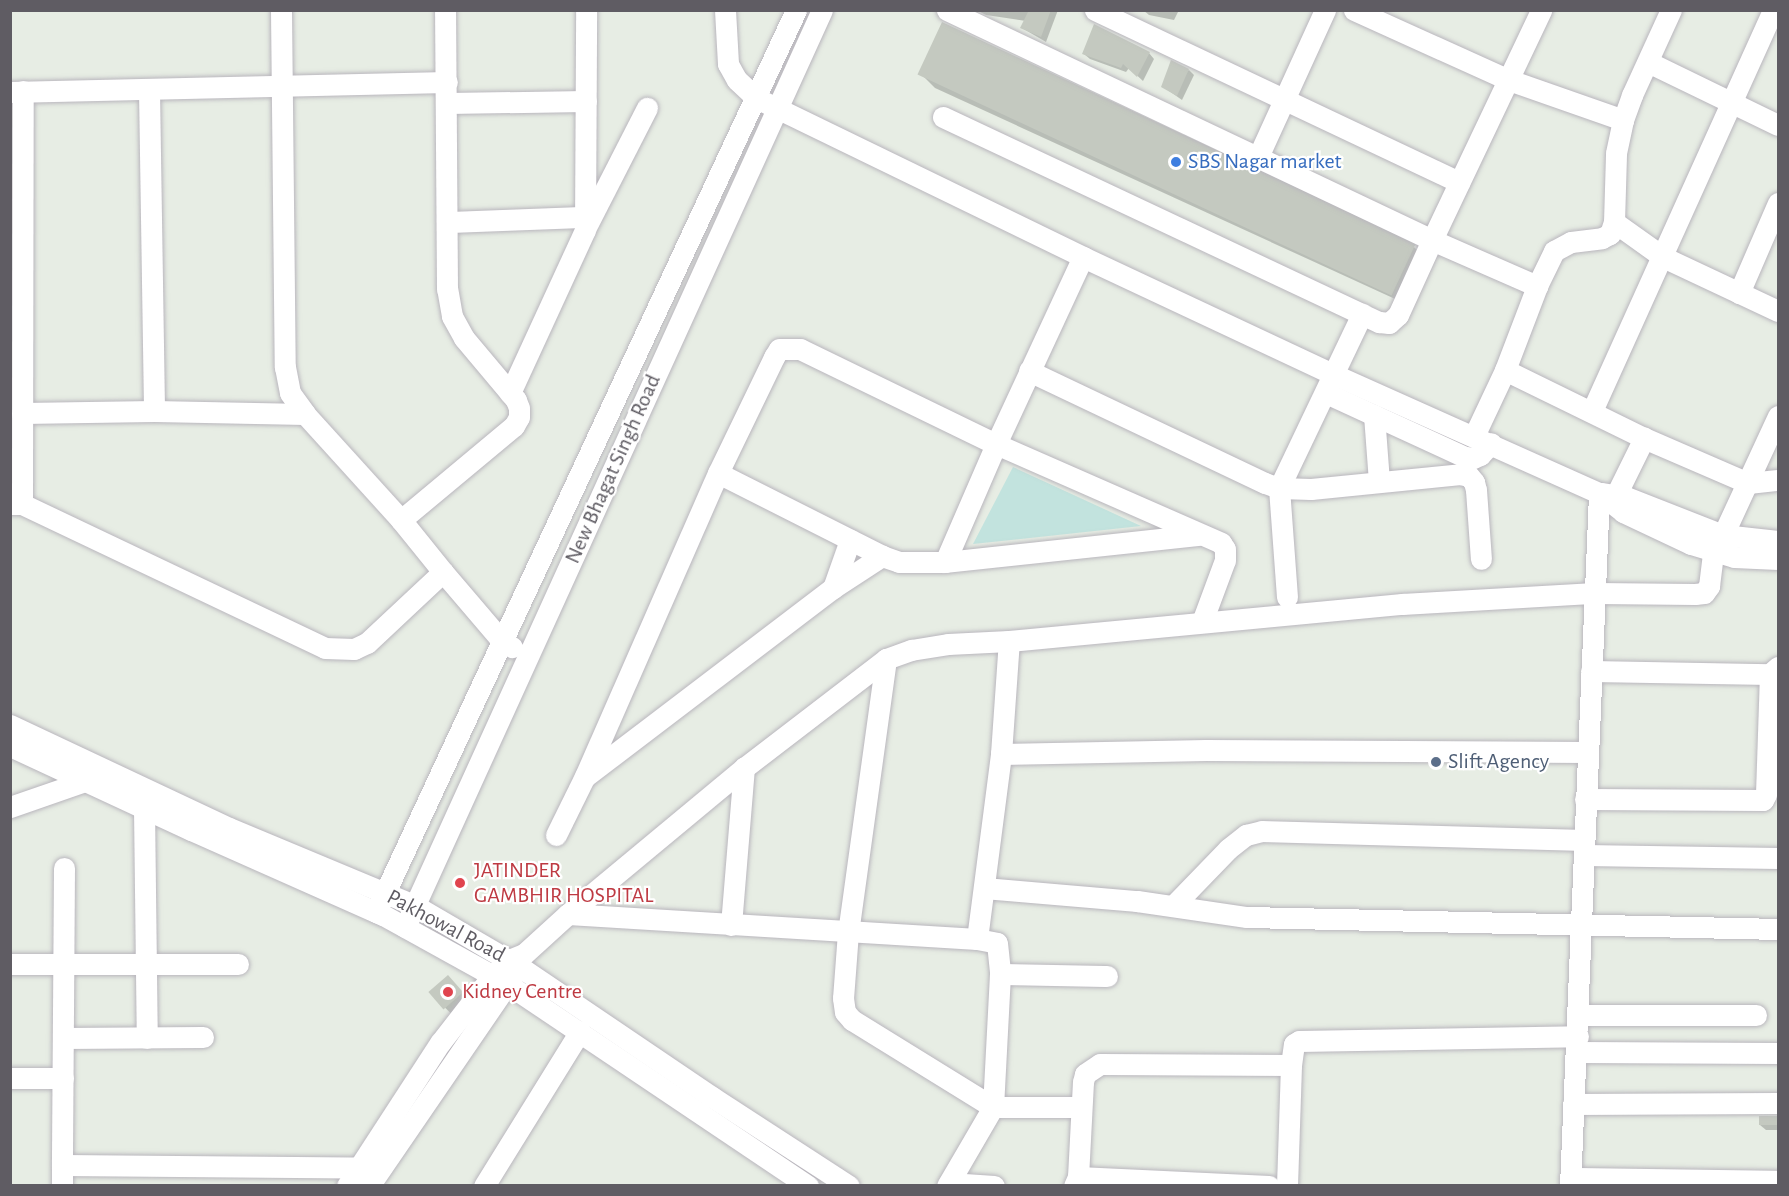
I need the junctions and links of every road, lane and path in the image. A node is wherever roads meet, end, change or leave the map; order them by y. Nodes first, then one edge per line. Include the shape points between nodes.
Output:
1 (281, 10) edge
2 (446, 10) edge
3 (586, 10) edge
4 (725, 10) edge
5 (796, 10) edge
6 (822, 10) edge
7 (947, 10) edge
8 (1095, 10) edge
9 (1325, 10) edge
10 (1354, 10) edge
11 (1541, 10) edge
12 (1671, 10) edge
13 (1773, 10) edge
14 (1648, 62) junction
15 (1509, 80) junction
16 (281, 87) junction
17 (149, 90) junction
18 (17, 92) edge
19 (447, 92) junction
20 (756, 98) junction
21 (1284, 100) junction
22 (586, 101) junction
23 (1730, 104) junction
24 (646, 108) dead end
25 (777, 108) junction
26 (944, 117) dead end
27 (1623, 120) junction
28 (1779, 125) edge
29 (1258, 157) junction
30 (1459, 182) junction
31 (1779, 202) edge
32 (447, 222) junction
33 (1614, 222) junction
34 (584, 223) junction
35 (1432, 240) junction
36 (1083, 257) junction
37 (1664, 257) junction
38 (1537, 286) junction
39 (1739, 293) junction
40 (1779, 311) edge
41 (1362, 314) junction
42 (1505, 370) junction
43 (1029, 371) junction
44 (1330, 384) junction
45 (510, 393) junction
46 (154, 411) junction
47 (1592, 411) junction
48 (22, 413) junction
49 (305, 414) junction
50 (1374, 415) junction
51 (1779, 416) edge
52 (1644, 438) junction
53 (1483, 440) junction
54 (996, 444) junction
55 (718, 473) junction
56 (1779, 480) edge
57 (1379, 482) junction
58 (1748, 483) junction
59 (1279, 488) junction
60 (1607, 494) junction
61 (16, 504) edge
62 (401, 520) junction
63 (1200, 535) junction
64 (850, 540) junction
65 (1779, 541) edge
66 (1718, 543) junction
67 (882, 556) junction
68 (1480, 559) dead end
69 (1779, 559) edge
70 (945, 562) junction
71 (443, 572) junction
72 (833, 588) junction
73 (1595, 593) junction
74 (1287, 597) dead end
75 (1202, 622) junction
76 (502, 641) junction
77 (1009, 641) junction
78 (527, 657) junction
79 (886, 659) junction
80 (1774, 670) edge
81 (1592, 671) junction
82 (10, 726) edge
83 (10, 746) edge
84 (1587, 752) junction
85 (1002, 754) junction
86 (1773, 762) edge
87 (744, 768) junction
88 (585, 776) junction
89 (85, 781) junction
90 (1585, 799) junction
91 (10, 807) edge
92 (144, 808) junction
93 (556, 835) dead end
94 (1584, 847) junction
95 (1779, 858) edge
96 (64, 867) dead end
97 (984, 888) junction
98 (386, 893) junction
99 (414, 905) junction
100 (1173, 906) junction
101 (376, 912) junction
102 (568, 914) junction
103 (731, 925) junction
104 (1582, 925) junction
105 (405, 927) junction
106 (1779, 929) edge
107 (848, 932) junction
108 (977, 939) junction
109 (518, 960) junction
110 (64, 963) junction
111 (145, 963) junction
112 (10, 964) edge
113 (238, 964) dead end
114 (1000, 974) junction
115 (1107, 976) dead end
116 (499, 979) junction
117 (1756, 1015) dead end
118 (580, 1032) junction
119 (1578, 1034) junction
120 (203, 1037) dead end
121 (63, 1038) junction
122 (147, 1038) junction
123 (1779, 1053) edge
124 (1291, 1065) junction
125 (10, 1078) edge
126 (63, 1078) junction
127 (1779, 1103) edge
128 (1573, 1104) junction
129 (993, 1107) junction
130 (1081, 1107) junction
131 (370, 1174) edge
132 (62, 1175) edge
133 (1076, 1181) edge
134 (1570, 1182) edge
135 (1685, 1182) edge
136 (1767, 1182) edge
137 (488, 1184) edge
138 (948, 1184) edge
139 (347, 1185) edge
140 (808, 1185) edge
141 (849, 1185) edge
142 (994, 1185) edge
143 (1269, 1185) edge
144 (1287, 1185) edge

1 - 16 street
2 - 19 street
3 - 22 street
4 - 20 street via 728,64 737,80
5 - 20 street, New Bhagat Singh Road
6 - 25 street, New Bhagat Singh Road
7 - 29 street
8 - 21 street
9 - 21 street
10 - 15 street
11 - 15 street
12 - 14 street
13 - 23 street
14 - 23 street
14 - 27 street
15 - 27 street
15 - 30 street
16 - 17 street
16 - 19 street
16 - 49 street via 285,367 290,393
17 - 18 street
17 - 46 street
18 - 48 street
19 - 22 street
19 - 32 street
20 - 25 street
20 - 76 street, New Bhagat Singh Road
21 - 29 street
21 - 30 street
22 - 34 street
23 - 28 street
23 - 37 street
24 - 34 street
25 - 36 street
25 - 78 street, New Bhagat Singh Road
26 - 41 street
27 - 33 street via 1616,153
29 - 35 street
30 - 35 street
31 - 39 street
32 - 34 street
32 - 45 street via 447,289 452,316 464,338
33 - 37 street
33 - 38 street via 1610,234 1602,238 1571,242 1554,251
34 - 45 street
35 - 38 street
35 - 41 street via 1398,315 1389,323
36 - 43 street
36 - 44 street
37 - 39 street
37 - 47 street
38 - 42 street
39 - 40 street
41 - 44 street
42 - 47 street
42 - 53 street
43 - 54 street
43 - 59 street
44 - 50 street
44 - 53 street
44 - 59 street
45 - 62 street via 519,408 514,426
46 - 48 street
46 - 49 street
47 - 52 street
48 - 61 street
49 - 62 street
50 - 53 street via 1465,457 1480,454
50 - 57 street
51 - 58 street
52 - 58 street
52 - 60 street
53 - 60 street
54 - 55 street via 800,349 788,347 779,349 774,357
54 - 63 street
54 - 70 street
55 - 64 street
55 - 88 street
56 - 58 street
57 - 59 street
57 - 68 street via 1469,476 1476,490
58 - 66 street
59 - 74 street
60 - 66 street via 1623,512
60 - 73 street
61 - 71 street via 325,648 354,649 367,643
62 - 71 street
63 - 70 street
63 - 75 street via 1221,543 1225,549 1225,560
64 - 67 street
64 - 72 street
65 - 66 street
66 - 69 street via 1734,557
66 - 73 street via 1704,593
67 - 70 street via 899,562
67 - 72 street
71 - 76 street
72 - 88 street
73 - 75 street via 1402,604
73 - 81 street
75 - 77 street
76 - 78 street
76 - 98 street, New Bhagat Singh Road
77 - 79 street via 948,644
77 - 85 street
78 - 99 street, New Bhagat Singh Road
79 - 87 street
79 - 107 street
80 - 81 street
80 - 86 street
81 - 84 street
82 - 98 street, Pakhowal Road via 229,828
83 - 89 street, Pakhowal Road
84 - 85 street via 1206,750
84 - 90 street
85 - 97 street
86 - 90 street via 1763,800
87 - 102 street
87 - 103 street
88 - 93 street
89 - 91 street
89 - 92 street, Pakhowal Road
90 - 94 street
92 - 101 street, Pakhowal Road
92 - 111 street
94 - 95 street
94 - 100 street via 1262,831 1246,835 1228,849
94 - 104 street
96 - 110 street
97 - 100 street
97 - 108 street
98 - 99 street, Pakhowal Road
98 - 101 street, New Bhagat Singh Road
99 - 105 street, New Bhagat Singh Road
99 - 109 street, Pakhowal Road
100 - 104 street via 1291,920
101 - 105 street, Pakhowal Road
102 - 103 street
102 - 109 street
103 - 107 street
104 - 106 street
104 - 119 street
105 - 116 street, Pakhowal Road
107 - 108 street
107 - 129 street via 845,1012
108 - 114 street via 997,943
109 - 116 street
109 - 141 street, Pakhowal Road via 711,1097
110 - 111 street
110 - 112 street
110 - 121 street
111 - 113 street
111 - 122 street
114 - 115 street
114 - 129 street
116 - 118 street, Pakhowal Road
116 - 131 street
117 - 119 street
118 - 137 street
118 - 140 street, Pakhowal Road
119 - 123 street
119 - 124 street via 1299,1041 1294,1044
119 - 128 street
120 - 122 street
121 - 122 street
121 - 126 street
124 - 130 street via 1100,1064 1085,1074
124 - 144 street
125 - 126 street
126 - 132 street
127 - 128 street
128 - 134 street
129 - 130 street
129 - 138 street
130 - 133 street
131 - 132 street
131 - 139 street
133 - 143 street
134 - 135 street
135 - 136 street
138 - 142 street

